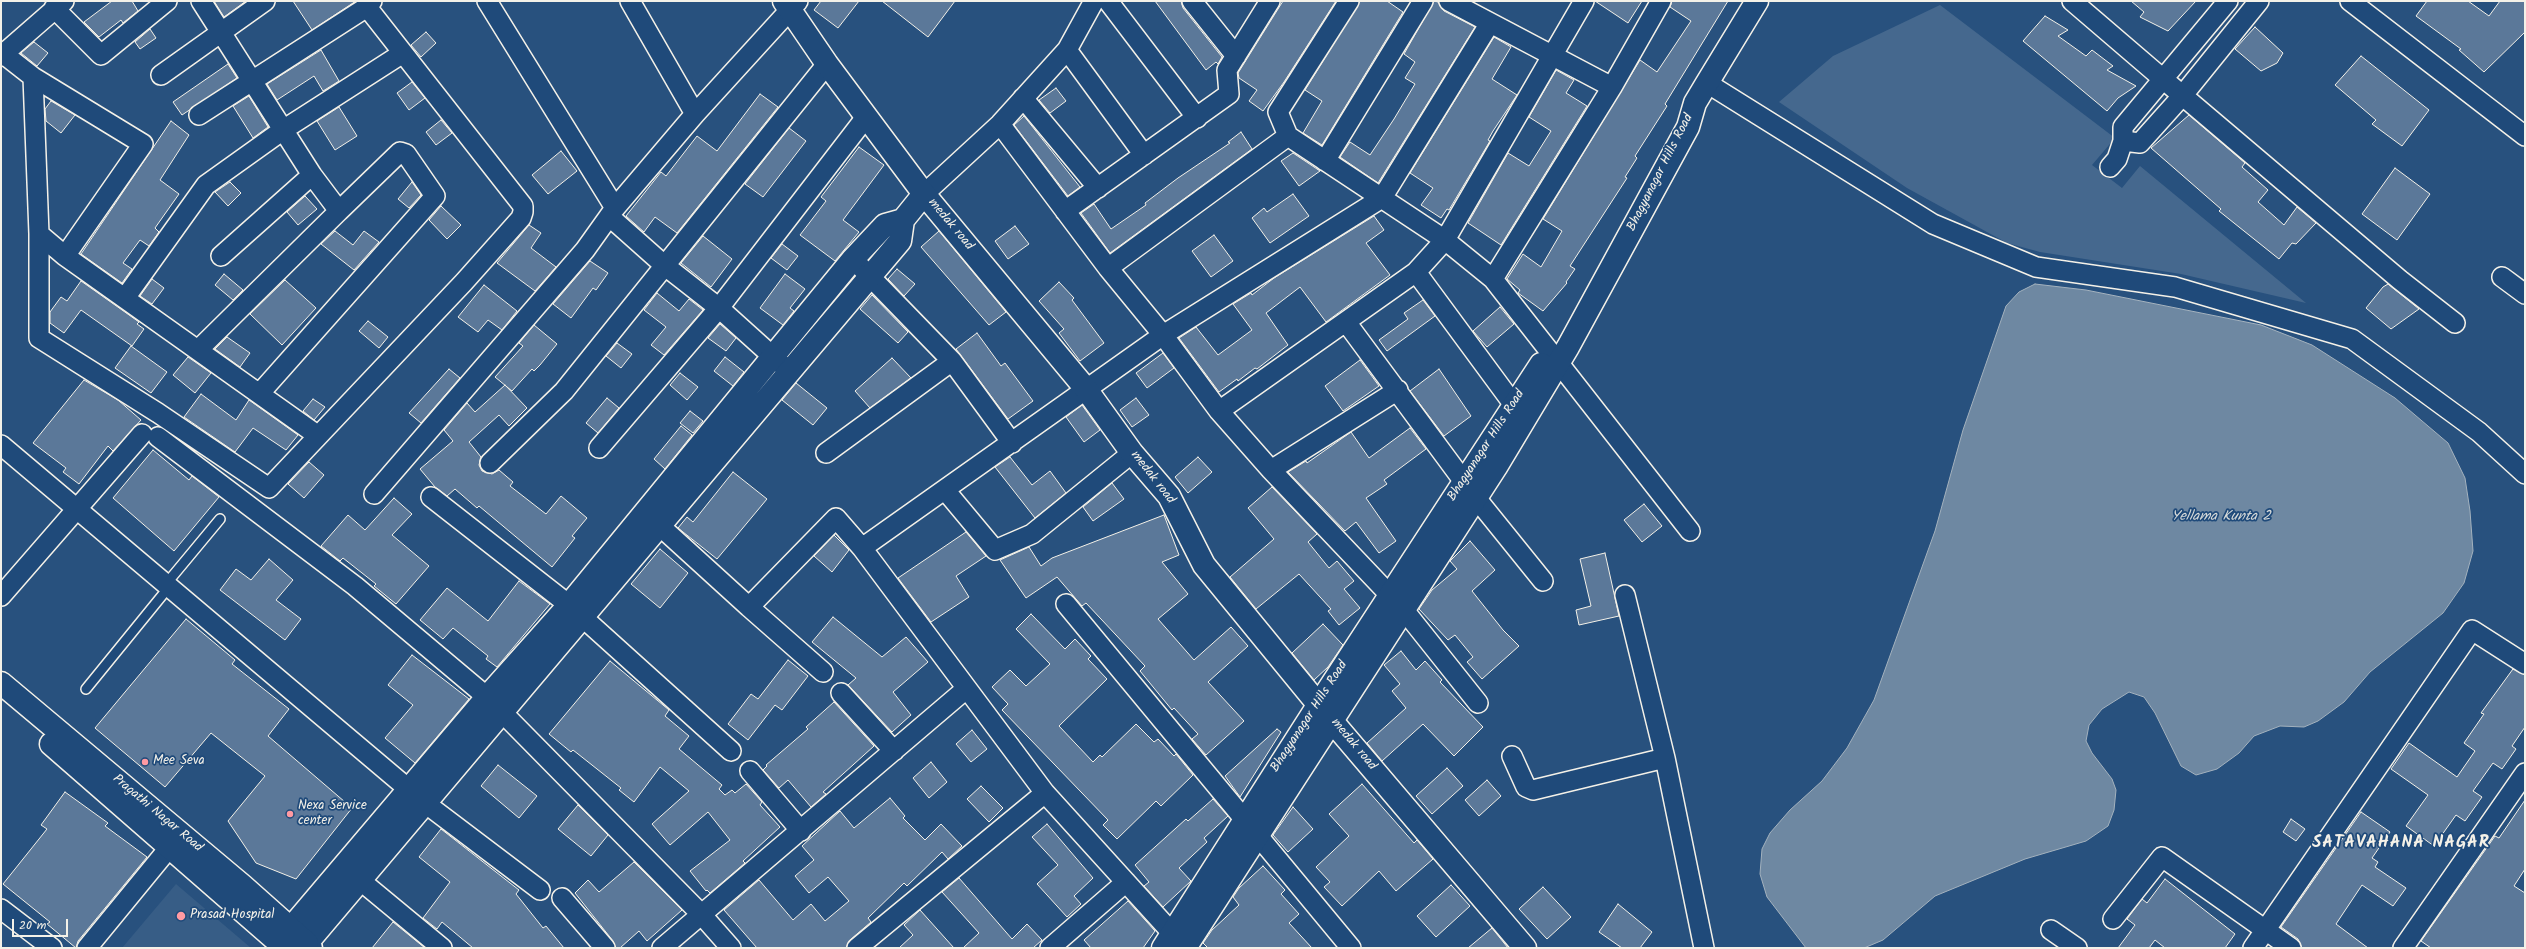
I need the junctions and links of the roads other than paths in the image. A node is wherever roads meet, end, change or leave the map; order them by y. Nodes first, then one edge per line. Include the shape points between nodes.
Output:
1 (166, 1) edge
2 (201, 1) edge
3 (265, 1) edge
4 (487, 1) edge
5 (630, 1) edge
6 (1094, 1) edge
7 (1108, 1) edge
8 (1192, 1) edge
9 (1270, 1) edge
10 (1349, 1) edge
11 (1423, 1) edge
12 (1449, 1) edge
13 (1584, 1) edge
14 (1757, 1) edge
15 (2072, 1) edge
16 (2228, 1) edge
17 (2259, 1) edge
18 (2350, 1) edge
19 (1655, 3) edge
20 (59, 4) edge
21 (369, 4) edge
22 (791, 4) edge
23 (1490, 23) junction
24 (220, 32) junction
25 (1067, 50) junction
26 (403, 53) junction
27 (2, 54) edge
28 (1551, 55) junction
29 (1236, 56) junction
30 (827, 64) junction
31 (161, 75) dead end
32 (33, 77) junction
33 (2163, 79) junction
34 (251, 81) junction
35 (1706, 83) junction
36 (1612, 87) junction
37 (2183, 95) junction
38 (1023, 98) junction
39 (695, 114) junction
40 (199, 115) dead end
41 (866, 117) junction
42 (1197, 118) junction
43 (1000, 124) junction
44 (282, 130) junction
45 (1288, 136) junction
46 (2525, 136) edge
47 (2123, 141) junction
48 (1144, 154) junction
49 (1325, 161) junction
50 (2110, 167) dead end
51 (312, 176) junction
52 (1098, 188) junction
53 (924, 194) junction
54 (1382, 198) junction
55 (1065, 210) junction
56 (339, 211) junction
57 (612, 212) junction
58 (903, 220) junction
59 (39, 234) junction
60 (1445, 240) junction
61 (65, 256) junction
62 (221, 256) dead end
63 (853, 259) junction
64 (664, 265) junction
65 (1108, 268) junction
66 (1416, 272) junction
67 (870, 276) junction
68 (2502, 277) dead end
69 (1493, 279) junction
70 (2525, 294) edge
71 (125, 298) junction
72 (719, 308) junction
73 (1346, 322) junction
74 (2455, 323) dead end
75 (1163, 335) junction
76 (198, 350) junction
77 (1555, 355) junction
78 (771, 357) junction
79 (952, 361) junction
80 (790, 372) junction
81 (1086, 389) junction
82 (1398, 390) junction
83 (260, 393) junction
84 (1514, 405) junction
85 (1219, 410) junction
86 (317, 435) junction
87 (1012, 443) junction
88 (1, 445) edge
89 (599, 448) dead end
90 (826, 453) dead end
91 (1132, 453) junction
92 (490, 463) dead end
93 (1271, 470) junction
94 (2525, 474) edge
95 (1464, 481) junction
96 (945, 490) junction
97 (374, 494) dead end
98 (432, 497) dead end
99 (1476, 498) junction
100 (76, 509) junction
101 (220, 519) dead end
102 (652, 520) junction
103 (1690, 531) dead end
104 (862, 548) junction
105 (1544, 580) dead end
106 (168, 586) junction
107 (1625, 595) dead end
108 (1, 596) edge
109 (1397, 602) junction
110 (1066, 604) dead end
111 (749, 607) junction
112 (576, 612) junction
113 (2525, 664) edge
114 (822, 672) dead end
115 (1, 683) edge
116 (86, 689) dead end
117 (966, 689) junction
118 (841, 692) dead end
119 (1, 700) edge
120 (1478, 703) dead end
121 (495, 705) junction
122 (1325, 712) junction
123 (731, 751) dead end
124 (894, 752) junction
125 (1512, 756) dead end
126 (1665, 758) junction
127 (750, 770) dead end
128 (2525, 774) edge
129 (1045, 793) junction
130 (417, 796) junction
131 (1245, 819) junction
132 (800, 831) junction
133 (1259, 836) junction
134 (169, 848) junction
135 (361, 881) junction
136 (1126, 882) junction
137 (540, 890) dead end
138 (562, 898) dead end
139 (1, 909) edge
140 (701, 914) junction
141 (2113, 919) dead end
142 (2266, 929) junction
143 (2051, 930) dead end
144 (293, 944) edge
145 (1178, 945) edge
146 (52, 948) edge
147 (87, 948) edge
148 (442, 948) edge
149 (605, 948) edge
150 (662, 948) edge
151 (731, 948) edge
152 (857, 948) edge
153 (1050, 948) edge
154 (1351, 948) edge
155 (1525, 948) edge
156 (1704, 948) edge
157 (2077, 948) edge
158 (2253, 948) edge
159 (2291, 948) edge
160 (2403, 948) edge

1 - 20 street via 101,55
2 - 24 street
3 - 24 street
4 - 57 street
5 - 39 street
6 - 25 street
7 - 42 street
8 - 29 street
9 - 29 street
10 - 45 street via 1278,112
11 - 49 street
12 - 23 street
13 - 28 street
14 - 35 street, Bhagyanagar Hills Road
15 - 33 street
16 - 33 street
17 - 37 street
18 - 46 street
19 - 36 street
20 - 27 street
21 - 26 street
21 - 34 street
22 - 30 street, medak road
22 - 39 street
23 - 28 street
23 - 54 street
24 - 31 street
24 - 34 street
25 - 38 street
25 - 48 street
26 - 44 street
26 - 86 street via 523,206 522,218
27 - 32 street
28 - 36 street
28 - 60 street
29 - 42 street via 1227,70 1229,94
30 - 41 street, medak road
30 - 64 street
32 - 59 street
32 - 61 street via 144,144
33 - 37 street
33 - 47 street via 2123,127
34 - 40 street
34 - 44 street
35 - 77 street, Bhagyanagar Hills Road via 1695,103 1688,127
35 - 94 street via 1933,224 2036,267 2175,287 2352,339 2479,432
36 - 69 street
37 - 47 street via 2140,143
37 - 74 street via 2400,280
38 - 43 street
38 - 52 street
39 - 57 street
41 - 53 street, medak road
41 - 72 street
42 - 48 street
43 - 53 street
43 - 55 street
44 - 51 street
44 - 71 street via 206,185
45 - 49 street
45 - 65 street
47 - 50 street via 2117,159
48 - 52 street
49 - 54 street
51 - 56 street
51 - 62 street
52 - 55 street
53 - 58 street
53 - 81 street, medak road
54 - 60 street
54 - 75 street
55 - 65 street
56 - 76 street
56 - 83 street via 400,152 406,154 435,196
57 - 64 street
57 - 97 street via 585,250
58 - 63 street via 884,225
58 - 67 street via 900,241
59 - 61 street
59 - 86 street via 40,338 269,488
60 - 66 street
60 - 69 street
61 - 71 street
63 - 67 street
63 - 78 street
64 - 72 street
64 - 92 street via 564,391
65 - 75 street
66 - 73 street
66 - 84 street
67 - 79 street
67 - 80 street
68 - 70 street
69 - 77 street
71 - 76 street
72 - 78 street
72 - 89 street
73 - 82 street
73 - 85 street
75 - 81 street
75 - 85 street
76 - 83 street
77 - 84 street, Bhagyanagar Hills Road
77 - 99 street, Bhagyanagar Hills Road
77 - 103 street
78 - 80 street
78 - 102 street
79 - 87 street
79 - 90 street
80 - 102 street
81 - 87 street
81 - 91 street, medak road
82 - 93 street
82 - 95 street
83 - 86 street
84 - 95 street, Bhagyanagar Hills Road
85 - 93 street
87 - 96 street
88 - 100 street
91 - 96 street via 1032,534 995,550
91 - 122 street, medak road via 1170,496 1204,565
93 - 109 street
95 - 99 street
95 - 109 street, Bhagyanagar Hills Road
96 - 104 street
98 - 112 street
99 - 105 street
99 - 109 street, Bhagyanagar Hills Road
100 - 106 street
100 - 108 street
100 - 121 street via 150,435 354,586
101 - 106 lane
102 - 111 street
102 - 112 street
104 - 111 street via 836,518
104 - 117 street
106 - 116 lane
106 - 130 street
107 - 126 street
109 - 120 street
109 - 122 street, Bhagyanagar Hills Road
110 - 131 street
111 - 114 street
112 - 121 street
112 - 123 street
113 - 142 street via 2472,630
115 - 144 street, Pragathi Nagar Road
117 - 124 street
117 - 129 street
118 - 124 street
119 - 134 street, Pragathi Nagar Road
121 - 130 street
121 - 140 street
122 - 131 street, Bhagyanagar Hills Road
122 - 133 street, Bhagyanagar Hills Road
122 - 155 street, medak road
124 - 132 street
125 - 126 street via 1526,787 1533,790
126 - 156 street
127 - 132 street
128 - 160 street
129 - 136 street
129 - 152 street
130 - 135 street
130 - 137 street
130 - 144 street
131 - 133 street
131 - 145 street, Bhagyanagar Hills Road
132 - 140 street
133 - 145 street, Bhagyanagar Hills Road
133 - 154 street
134 - 144 street, Pragathi Nagar Road
134 - 147 street
135 - 144 street
135 - 148 street
136 - 145 street
136 - 153 street
138 - 149 street
139 - 146 street
140 - 150 street
140 - 151 street
141 - 142 street via 2162,858
142 - 158 street
142 - 159 street
143 - 157 street

